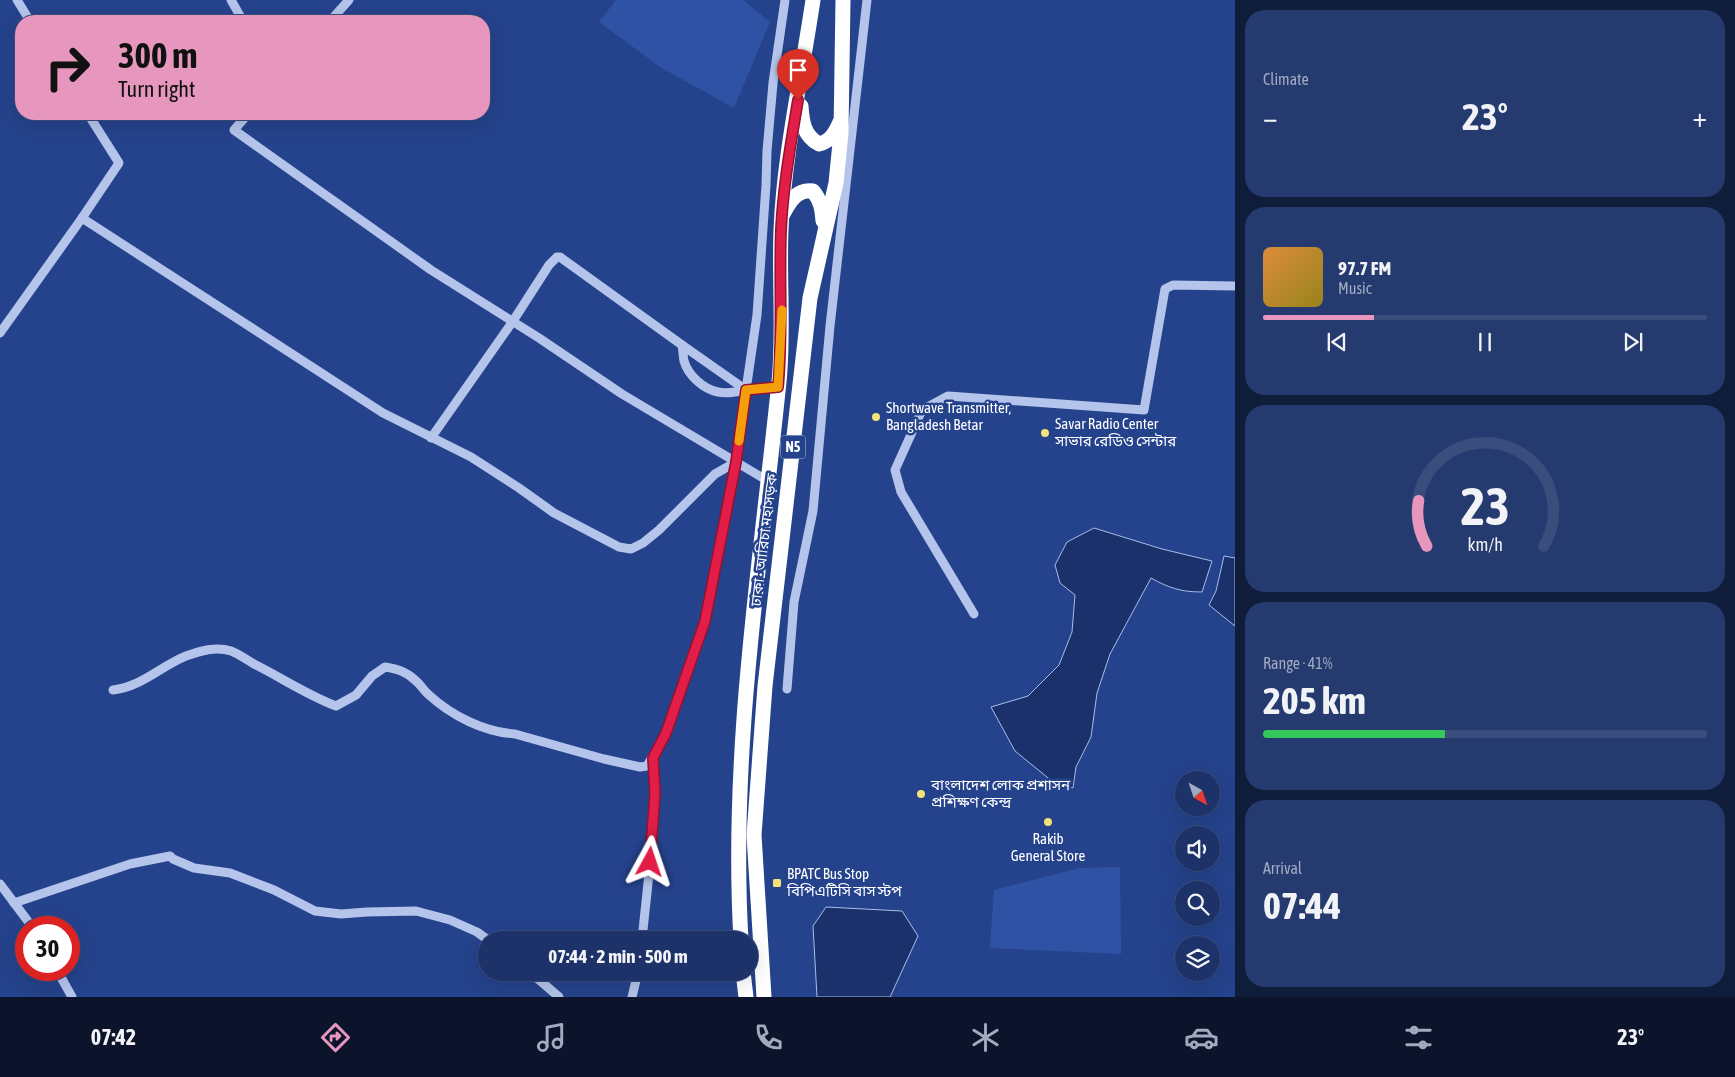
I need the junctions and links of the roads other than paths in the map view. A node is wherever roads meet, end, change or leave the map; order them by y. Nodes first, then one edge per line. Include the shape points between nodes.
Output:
1 (17, 0) edge
2 (231, 0) edge
3 (349, 0) edge
4 (785, 0) edge
5 (813, 0) edge
6 (844, 0) edge
7 (867, 0) edge
8 (26, 15) edge
9 (240, 15) edge
10 (335, 15) edge
11 (801, 82) junction
12 (92, 120) edge
13 (243, 120) edge
14 (841, 120) junction
15 (782, 215) junction
16 (82, 218) junction
17 (821, 242) junction
18 (1235, 286) edge
19 (512, 321) junction
20 (0, 332) edge
21 (682, 345) junction
22 (778, 387) junction
23 (746, 390) junction
24 (431, 438) junction
25 (736, 462) junction
26 (768, 481) junction
27 (974, 614) dead end
28 (787, 689) dead end
29 (113, 690) dead end
30 (653, 758) junction
31 (0, 884) edge
32 (14, 902) junction
33 (24, 916) edge
34 (643, 931) edge
35 (741, 931) edge
36 (478, 933) edge
37 (63, 981) edge
38 (540, 981) edge
39 (636, 981) edge
40 (745, 981) edge
41 (72, 997) edge
42 (559, 997) edge
43 (632, 997) edge
44 (746, 997) edge
45 (764, 997) edge

1 - 8 street
2 - 9 street
3 - 10 street
4 - 23 street via 766,151 757,315
5 - 11 highway, ঢাকা - আরিচা মহাসড়ক / N5
6 - 14 highway, ঢাকা - আরিচা মহাসড়ক / N5
7 - 28 street via 830,326 813,511 794,602
11 - 14 highway via 802,117 805,131 812,140 819,144 827,142
11 - 15 highway, ঢাকা - আরিচা মহাসড়ক / N5
12 - 16 street via 119,163
13 - 19 street via 234,130 431,270
14 - 17 highway, ঢাকা - আরিচা মহাসড়ক / N5 via 836,183
15 - 17 highway via 798,193 813,191 822,206
15 - 22 highway, ঢাকা - আরিচা মহাসড়ক / N5
16 - 20 street
16 - 24 street via 383,414
17 - 45 highway, ঢাকা - আরিচা মহাসড়ক / N5 via 805,337 765,686 754,825
18 - 27 street via 1173,285 1165,289 1144,410 948,396 922,410 895,470 901,492
19 - 21 street via 549,265 560,257
19 - 24 street
19 - 25 street via 622,394
21 - 23 street
21 - 23 street via 686,367 697,381 716,392
22 - 23 street
22 - 26 highway, ঢাকা - আরিচা মহাসড়ক / N5
23 - 25 street
24 - 25 street via 471,457 554,513 619,547 631,549 659,530 715,474
25 - 26 street
25 - 30 street via 705,621 666,733
26 - 35 highway, ঢাকা - আরিচা মহাসড়ক / N5 via 742,751
29 - 30 street via 156,674 184,657 209,648 230,651 314,698 336,706 356,695 372,676 385,667 402,670 428,695 483,728 640,767 647,766
30 - 34 street via 655,801
31 - 32 street
32 - 33 street
32 - 36 street via 130,864 170,856 194,868 230,873 315,910 341,914 416,911 450,920
37 - 41 street
38 - 42 street
39 - 43 street
40 - 44 highway

